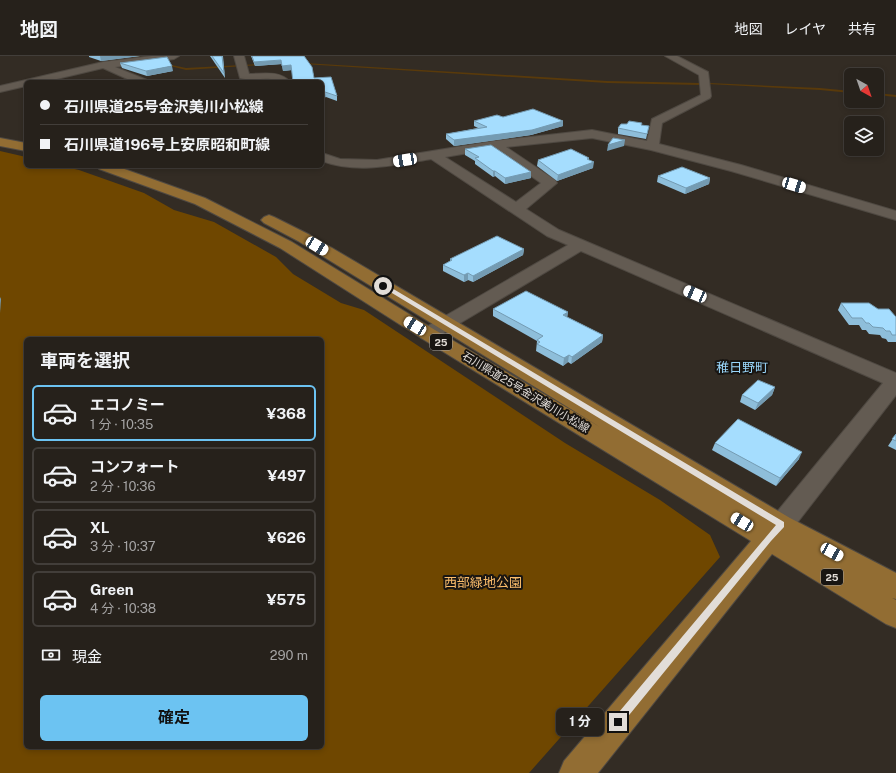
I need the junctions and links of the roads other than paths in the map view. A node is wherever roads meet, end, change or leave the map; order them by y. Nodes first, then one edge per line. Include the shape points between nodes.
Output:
1 (174, 56) edge
2 (239, 56) edge
3 (670, 56) edge
4 (91, 59) dead end
5 (105, 65) junction
6 (40, 80) edge
7 (139, 80) edge
8 (282, 80) edge
9 (24, 83) edge
10 (0, 89) edge
11 (0, 134) edge
12 (24, 138) edge
13 (0, 142) edge
14 (494, 145) junction
15 (652, 146) junction
16 (24, 147) edge
17 (433, 155) junction
18 (324, 158) edge
19 (110, 168) edge
20 (144, 168) edge
21 (516, 209) junction
22 (896, 216) edge
23 (580, 245) junction
24 (448, 324) junction
25 (428, 334) junction
26 (896, 381) edge
27 (775, 532) junction
28 (896, 587) edge
29 (896, 615) edge
30 (576, 773) edge

1 - 5 street
2 - 8 street via 244,76 271,75
3 - 15 street via 704,74 706,96 656,121
4 - 5 street
5 - 6 street
5 - 7 street
9 - 10 street
11 - 12 main road
13 - 16 main road
14 - 15 street via 592,134
14 - 17 street
14 - 21 street via 550,183
15 - 22 street via 736,168
17 - 18 street via 377,164 339,163
17 - 21 street
19 - 25 main road, 石川県道25号金沢美川小松線 / 25 via 200,200 286,245
20 - 24 main road, 石川県道25号金沢美川小松線 / 25 via 217,194 304,238
21 - 23 street via 553,233
23 - 24 street
23 - 26 street
24 - 25 street
24 - 27 main road, 石川県道25号金沢美川小松線 / 25
25 - 27 main road, 石川県道25号金沢美川小松線 / 25
26 - 27 street
27 - 28 main road, 石川県道25号金沢美川小松線 / 25
27 - 29 main road, 石川県道25号金沢美川小松線 / 25
27 - 30 main road

